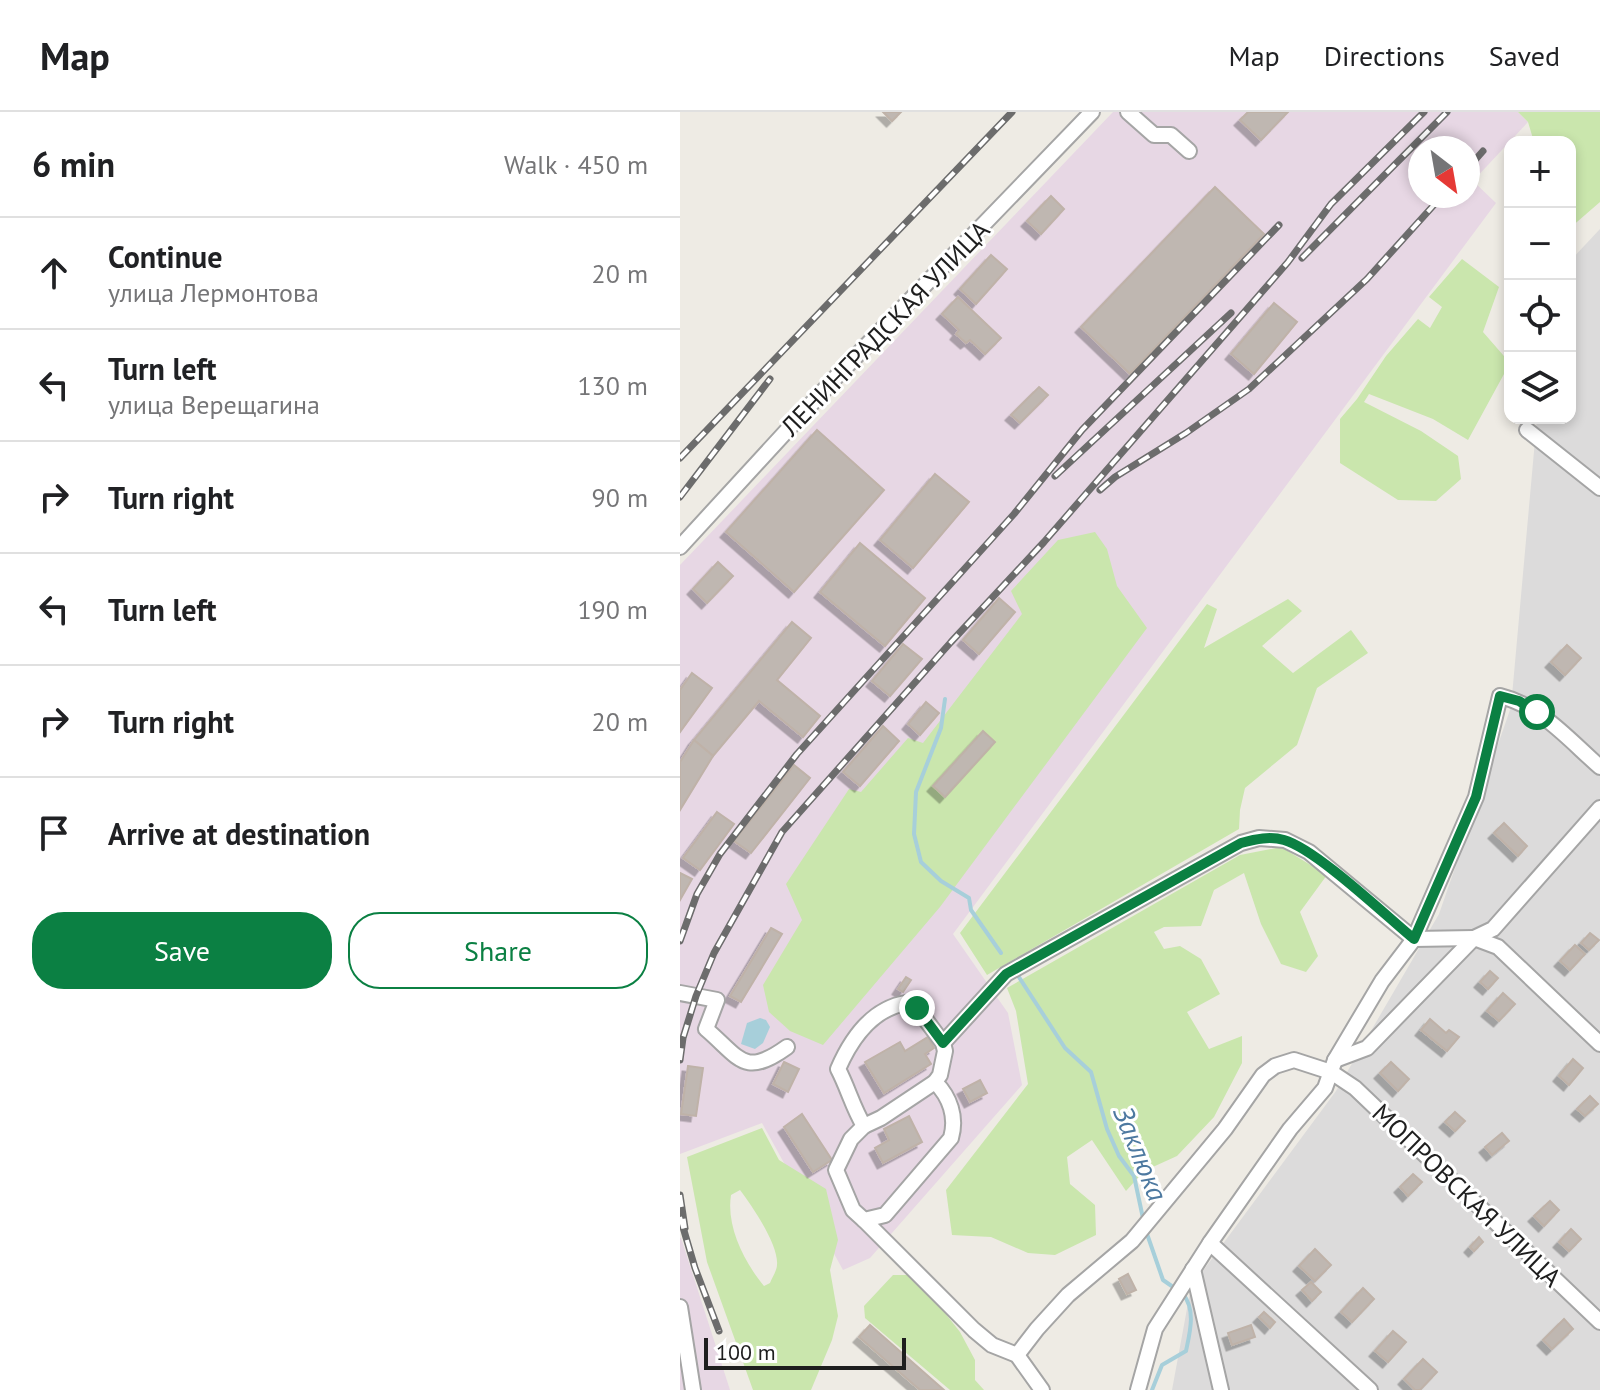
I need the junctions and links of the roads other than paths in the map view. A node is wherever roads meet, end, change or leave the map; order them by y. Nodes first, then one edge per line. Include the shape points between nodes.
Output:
1 (1092, 112) edge
2 (1128, 112) edge
3 (1189, 151) dead end
4 (1527, 430) dead end
5 (1600, 488) edge
6 (680, 547) edge
7 (1600, 767) edge
8 (1600, 808) edge
9 (1474, 938) junction
10 (1414, 939) junction
11 (680, 993) edge
12 (943, 1043) junction
13 (1600, 1044) edge
14 (787, 1047) dead end
15 (1333, 1066) junction
16 (935, 1082) junction
17 (864, 1126) junction
18 (864, 1220) junction
19 (1210, 1243) junction
20 (1193, 1269) junction
21 (680, 1307) edge
22 (1600, 1322) edge
23 (1017, 1355) junction
24 (693, 1390) edge
25 (1042, 1390) edge
26 (1138, 1390) edge
27 (1221, 1390) edge
28 (1370, 1390) edge

1 - 6 street, ЛЕНИНГРАДСКАЯ УЛИЦА
2 - 3 street via 1154,135 1171,135
4 - 5 street
7 - 10 street via 1537,712 1500,696 1476,797
8 - 9 street via 1493,929
9 - 10 street
9 - 13 street via 1498,947
9 - 15 street via 1367,1048
10 - 12 street via 1309,852 1285,840 1259,838 1241,843 1006,974
10 - 15 street via 1382,981
11 - 14 street via 717,1000 706,1029 742,1061 756,1065
12 - 16 street
12 - 17 street via 917,1008 906,1003 890,1006 858,1031 838,1069
15 - 19 street via 1325,1088
15 - 22 street, МОПРОВСКАЯ УЛИЦА
15 - 23 street, МОПРОВСКАЯ УЛИЦА via 1294,1060 1263,1075 1132,1241 1068,1295
16 - 17 street
16 - 18 street via 955,1123 951,1138 885,1215
17 - 18 street via 836,1170 853,1210
18 - 23 street via 974,1330
19 - 20 street
19 - 28 street
20 - 26 street via 1155,1329
20 - 27 street
21 - 24 street
23 - 25 street

